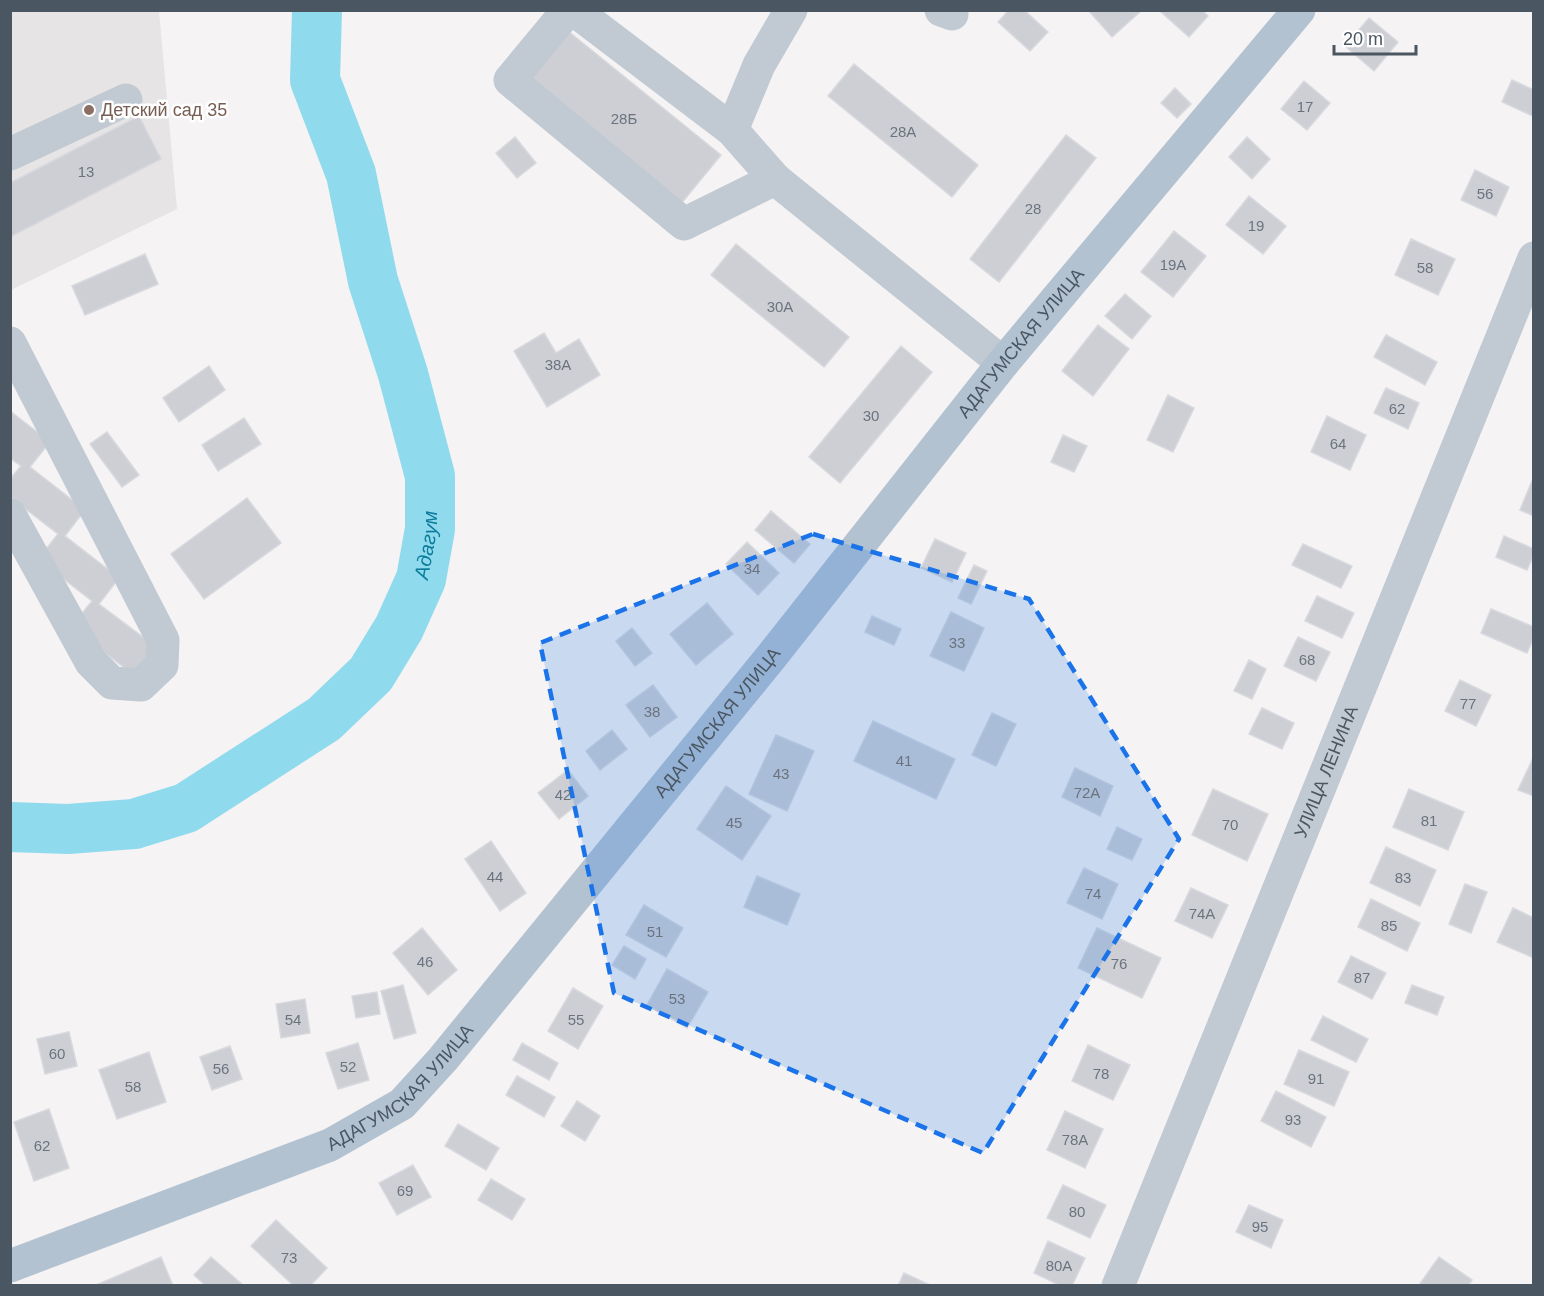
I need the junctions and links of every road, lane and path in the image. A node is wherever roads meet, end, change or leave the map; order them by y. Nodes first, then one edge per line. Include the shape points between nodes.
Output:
1 (568, 10) edge
2 (574, 10) edge
3 (791, 10) edge
4 (1299, 10) edge
5 (126, 100) dead end
6 (732, 130) junction
7 (10, 154) edge
8 (775, 179) junction
9 (1533, 258) edge
10 (10, 342) edge
11 (1003, 363) junction
12 (19, 379) edge
13 (10, 514) edge
14 (10, 1266) edge
15 (1118, 1286) edge

1 - 8 street via 510,80 684,224
2 - 6 street
3 - 6 street via 759,65
4 - 11 main road, АДАГУМСКАЯ УЛИЦА
5 - 7 street
6 - 8 street
8 - 11 street
9 - 15 street, УЛИЦА ЛЕНИНА
10 - 12 street
11 - 14 main road, АДАГУМСКАЯ УЛИЦА via 764,666 444,1059 402,1104 330,1144
12 - 13 street via 163,640 162,664 141,686 112,683 91,662

